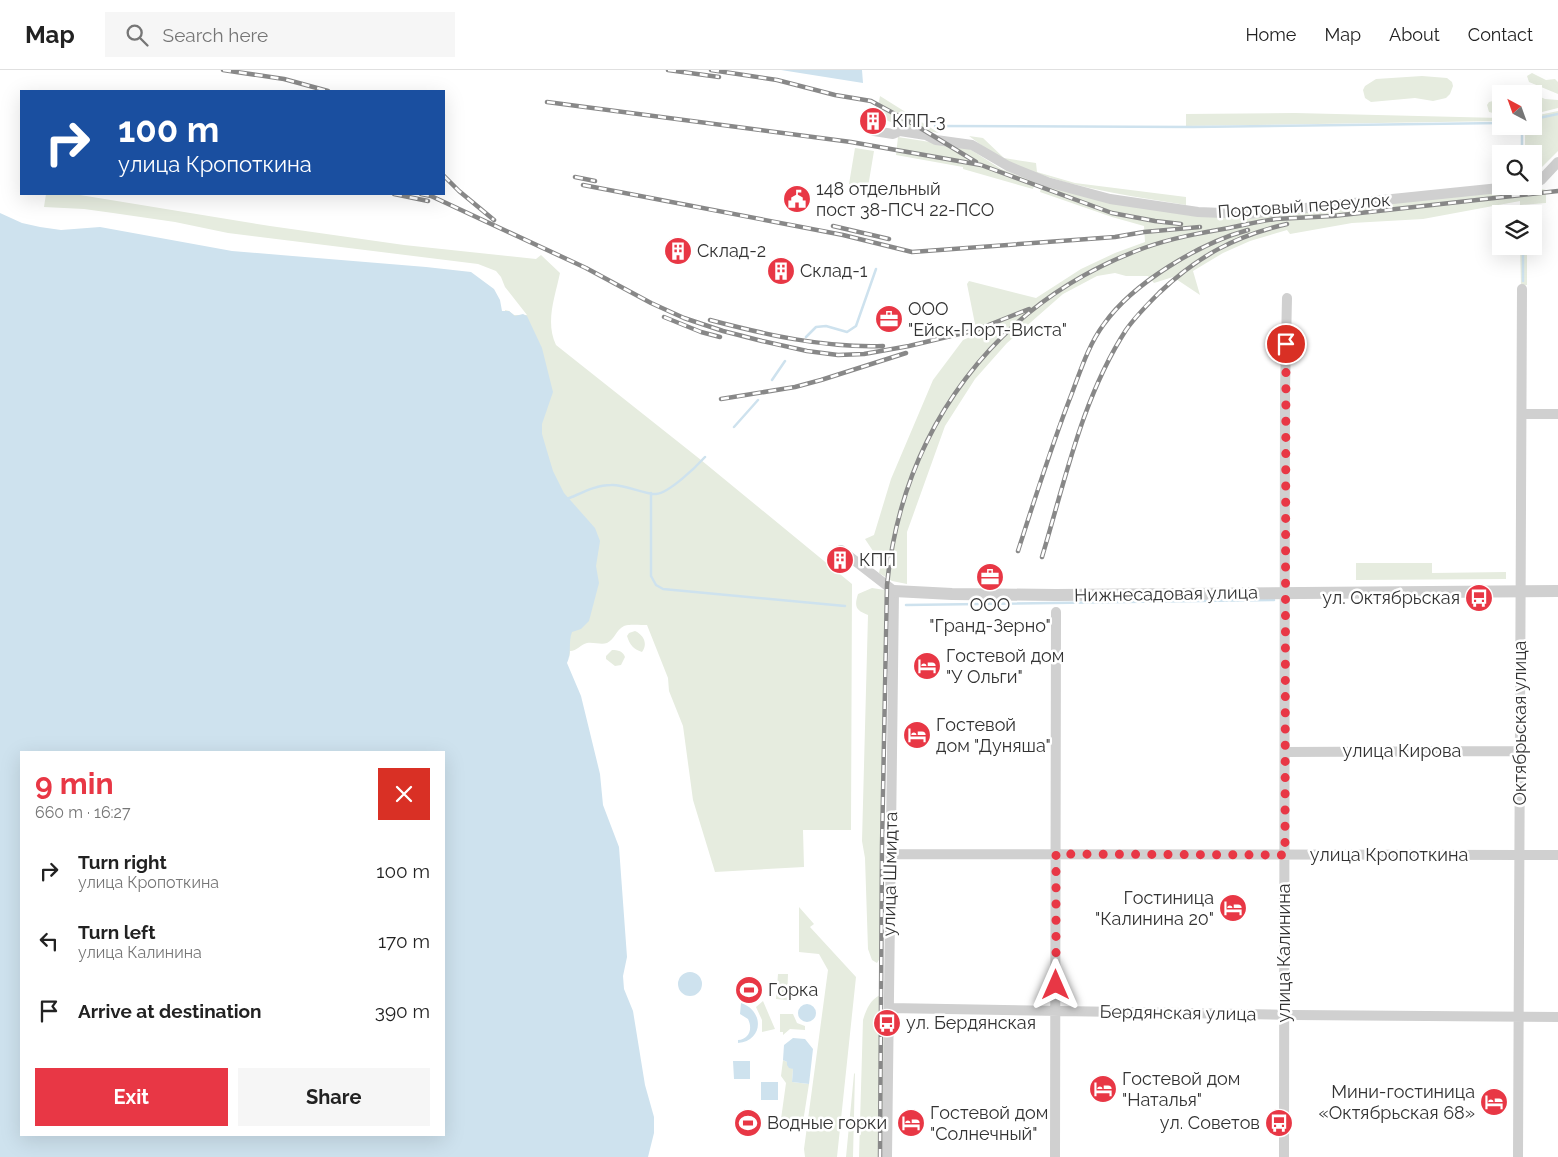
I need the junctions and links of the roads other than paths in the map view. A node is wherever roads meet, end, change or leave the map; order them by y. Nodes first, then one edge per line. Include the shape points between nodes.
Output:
1 (874, 131) dead end
2 (1558, 162) edge
3 (1542, 178) edge
4 (1492, 189) edge
5 (1522, 289) dead end
6 (1287, 298) dead end
7 (1522, 414) junction
8 (1558, 414) edge
9 (841, 550) dead end
10 (894, 591) junction
11 (1521, 591) junction
12 (1558, 591) edge
13 (1285, 592) junction
14 (1056, 612) dead end
15 (1520, 751) junction
16 (1285, 752) junction
17 (890, 854) junction
18 (1056, 854) junction
19 (1285, 855) junction
20 (1520, 855) junction
21 (1558, 855) edge
22 (889, 1008) junction
23 (1056, 1011) junction
24 (1284, 1015) junction
25 (1519, 1017) junction
26 (1558, 1017) edge
27 (887, 1157) edge
28 (1054, 1157) edge
29 (1284, 1157) edge
30 (1518, 1157) edge

1 - 4 street, Портовый переулок via 893,134 900,131 972,145 1041,180 1110,199 1220,214
2 - 3 street
5 - 7 street, Октябрьская улица
6 - 13 street, улица Калинина
7 - 8 street
7 - 11 street, Октябрьская улица
9 - 10 street
10 - 13 street, Нижнесадовая улица via 1056,595
10 - 17 street, улица Шмидта
11 - 12 street, Нижнесадовая улица
11 - 13 street, Нижнесадовая улица
11 - 15 street, Октябрьская улица
13 - 16 street, улица Калинина
14 - 18 street
15 - 16 street, улица Кирова
15 - 20 street, Октябрьская улица
16 - 19 street, улица Калинина
17 - 18 street, улица Кропоткина
17 - 22 street, улица Шмидта
18 - 19 street, улица Кропоткина
18 - 23 street
19 - 20 street, улица Кропоткина
19 - 24 street, улица Калинина
20 - 21 street, улица Кропоткина
20 - 25 street, Октябрьская улица
22 - 23 street, Бердянская улица
22 - 27 street, улица Шмидта
23 - 24 street, Бердянская улица
23 - 28 street
24 - 25 street, Бердянская улица
24 - 29 street, улица Калинина
25 - 26 street, Бердянская улица
25 - 30 street, Октябрьская улица

